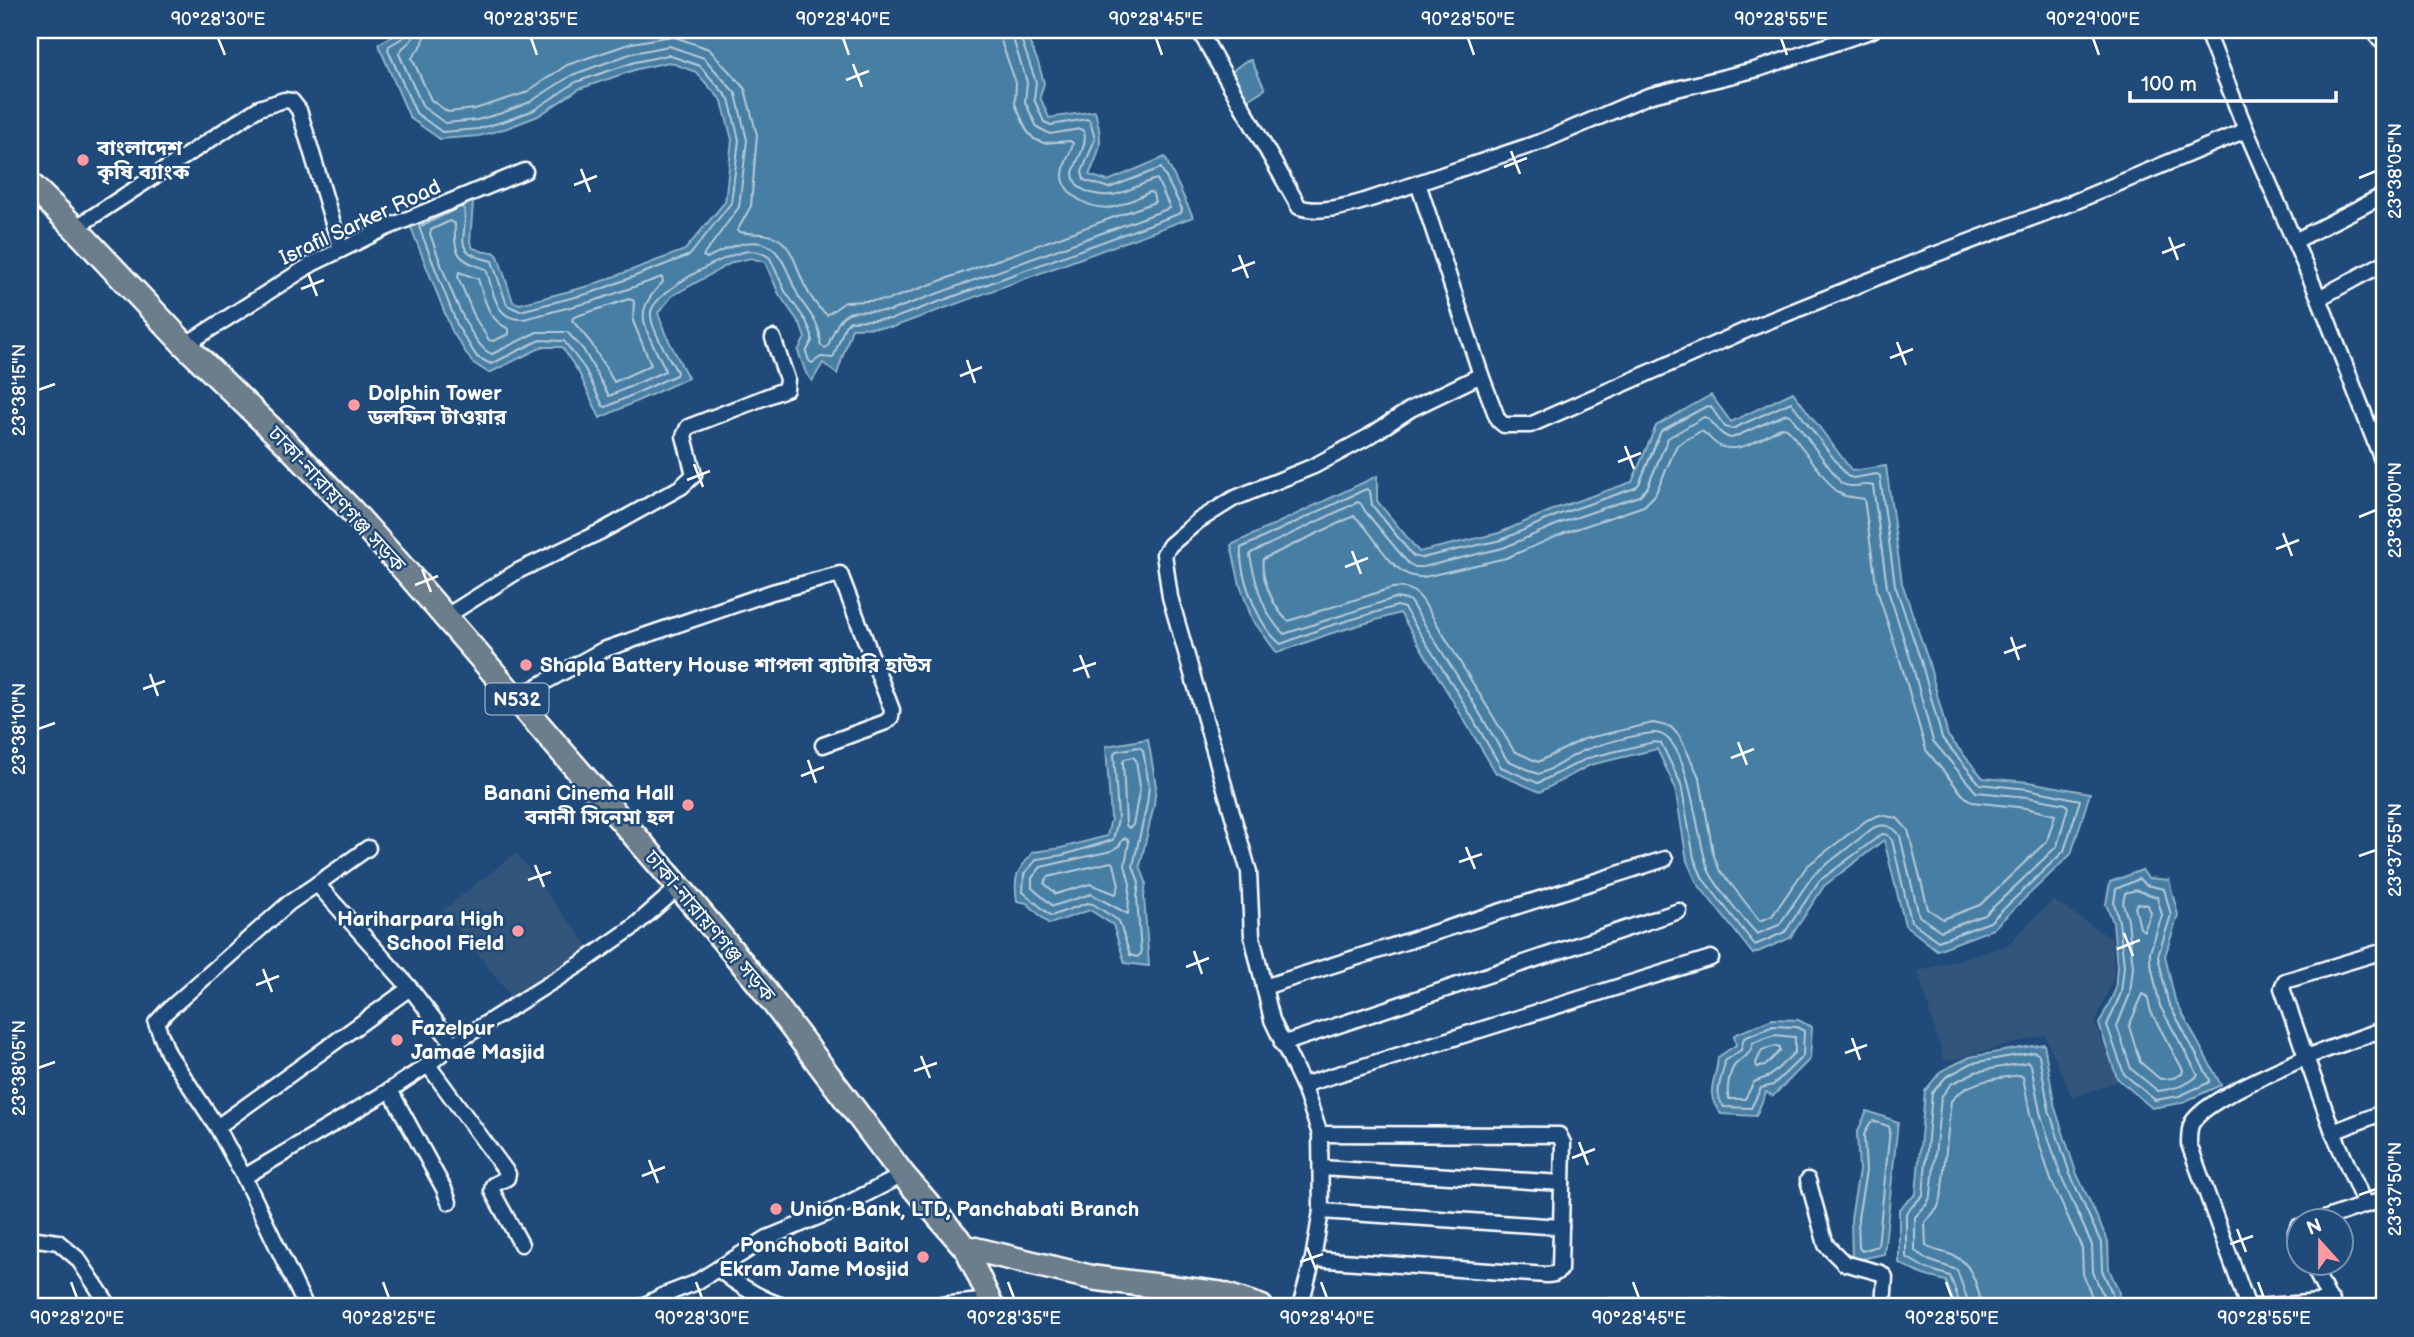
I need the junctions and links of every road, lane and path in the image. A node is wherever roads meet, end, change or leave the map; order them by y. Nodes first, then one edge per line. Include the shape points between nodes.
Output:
1 (1199, 30) edge
2 (1872, 30) edge
3 (2206, 30) edge
4 (2375, 30) edge
5 (2384, 42) edge
6 (2246, 130) junction
7 (525, 171) dead end
8 (1418, 183) junction
9 (30, 184) edge
10 (2384, 195) edge
11 (75, 228) junction
12 (2295, 241) junction
13 (341, 250) junction
14 (2384, 263) edge
15 (2319, 298) junction
16 (773, 338) dead end
17 (185, 345) junction
18 (1481, 375) junction
19 (2384, 465) edge
20 (445, 617) junction
21 (516, 698) junction
22 (823, 745) dead end
23 (368, 848) dead end
24 (1664, 859) dead end
25 (317, 884) junction
26 (679, 887) junction
27 (1679, 911) dead end
28 (2384, 951) edge
29 (1711, 958) dead end
30 (1264, 987) junction
31 (410, 988) junction
32 (2384, 1029) edge
33 (453, 1044) junction
34 (1282, 1044) junction
35 (2309, 1062) junction
36 (428, 1065) junction
37 (1303, 1086) junction
38 (390, 1090) junction
39 (2384, 1112) edge
40 (217, 1126) junction
41 (2332, 1130) junction
42 (1320, 1134) junction
43 (1321, 1168) junction
44 (903, 1175) junction
45 (244, 1177) junction
46 (1808, 1180) dead end
47 (1562, 1183) junction
48 (2384, 1200) edge
49 (449, 1202) dead end
50 (2365, 1205) junction
51 (2354, 1209) edge
52 (1321, 1211) junction
53 (1561, 1227) junction
54 (30, 1238) edge
55 (521, 1244) dead end
56 (965, 1247) junction
57 (1313, 1259) junction
58 (718, 1269) junction
59 (2319, 1278) edge
60 (992, 1304) edge
61 (2333, 1304) edge
62 (110, 1307) edge
63 (305, 1307) edge
64 (641, 1307) edge
65 (787, 1307) edge
66 (920, 1307) edge
67 (1261, 1307) edge
68 (1300, 1307) edge
69 (1883, 1307) edge
70 (2248, 1307) edge
71 (2254, 1307) edge

1 - 8 street via 1299,207 1327,211
2 - 8 street via 1758,69 1648,96 1543,141
3 - 6 street
4 - 5 street
6 - 12 street
6 - 18 street via 1749,329 1530,425 1504,425 1498,420
7 - 13 street, Israfil Sarker Road
8 - 18 street
9 - 11 highway, ঢাকা-নারায়ণগঞ্জ সড়ক / N532
10 - 12 street
11 - 13 street via 259,108 284,100 292,101 299,110
11 - 17 highway, ঢাকা-নারায়ণগঞ্জ সড়ক / N532
12 - 15 street
13 - 17 street, Israfil Sarker Road via 283,281
14 - 15 street
15 - 19 street
16 - 20 street via 786,389 688,427 684,436 694,475 681,487 519,571
17 - 20 highway, ঢাকা-নারায়ণগঞ্জ সড়ক / N532 via 351,510
18 - 30 street via 1410,409 1314,466 1233,499 1198,521 1164,554 1170,597 1249,872 1252,936
20 - 21 highway, ঢাকা-নারায়ণগঞ্জ সড়ক / N532
21 - 22 street via 604,650 772,592 840,574 891,717
21 - 26 highway, ঢাকা-নারায়ণগঞ্জ সড়ক / N532
23 - 25 street
24 - 30 street
25 - 31 street
25 - 40 street via 289,903 156,1023 168,1053
26 - 33 street via 589,958
26 - 44 highway, ঢাকা-নারায়ণগঞ্জ সড়ক / N532 via 758,982
27 - 34 street
28 - 35 street via 2283,984
29 - 37 street
30 - 34 street
31 - 33 street
31 - 40 street
32 - 35 street
33 - 36 street
34 - 37 street
35 - 41 street
35 - 70 street via 2227,1096 2191,1124 2189,1144
36 - 38 street
36 - 55 street via 508,1174 492,1191
37 - 42 street
38 - 45 street
38 - 49 street
39 - 41 street
40 - 45 street
41 - 50 street
42 - 43 street
42 - 47 street via 1559,1135
43 - 47 street
43 - 52 street
44 - 56 highway, ঢাকা-নারায়ণগঞ্জ সড়ক / N532
44 - 58 street via 767,1238
45 - 63 street
46 - 69 street via 1826,1245 1844,1263 1885,1277
47 - 53 street
48 - 50 street
50 - 51 street
52 - 53 street
52 - 57 street
53 - 57 street via 1560,1270 1554,1274
54 - 62 street via 58,1242 78,1259
56 - 60 main road
56 - 67 highway via 1094,1278 1221,1294
57 - 68 street
58 - 64 street
58 - 65 street via 736,1284
59 - 61 street
60 - 66 street
61 - 71 street

